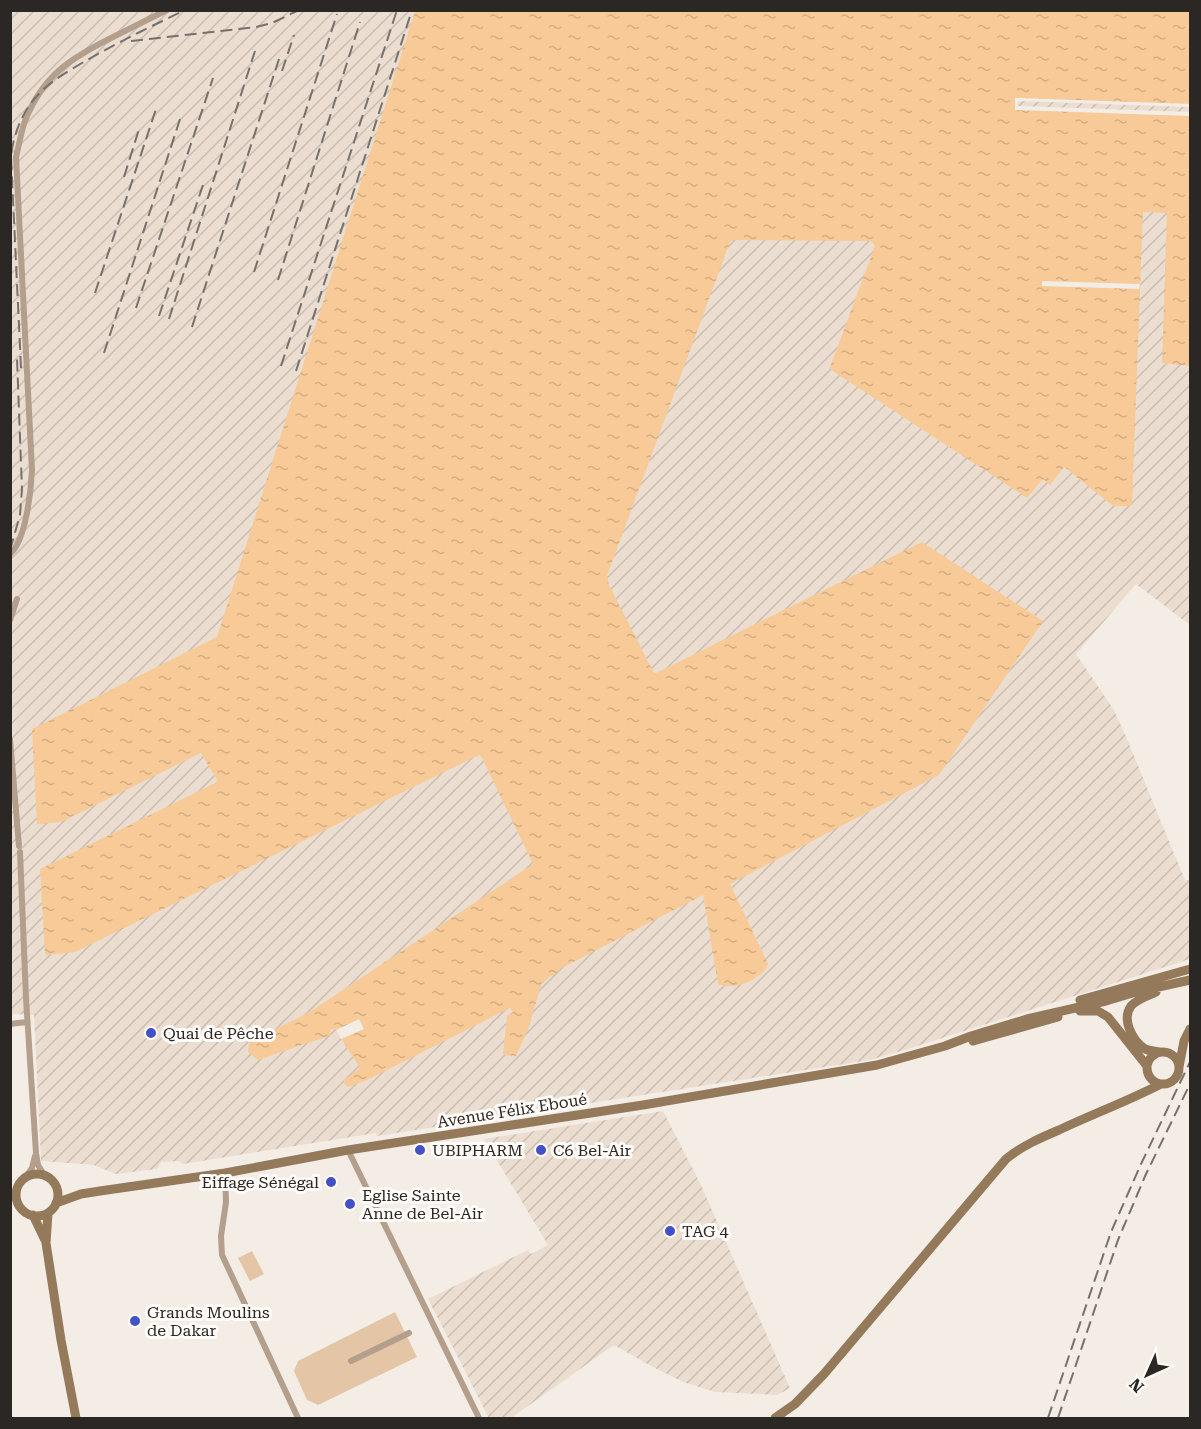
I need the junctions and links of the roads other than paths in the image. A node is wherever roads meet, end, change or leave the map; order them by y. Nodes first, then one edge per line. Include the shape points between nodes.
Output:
1 (167, 10) edge
2 (10, 555) edge
3 (17, 599) dead end
4 (10, 620) edge
5 (10, 739) edge
6 (1191, 969) edge
7 (1186, 981) edge
8 (1139, 995) junction
9 (1110, 1000) junction
10 (1080, 1011) junction
11 (1127, 1017) junction
12 (1109, 1018) junction
13 (1027, 1019) junction
14 (27, 1022) junction
15 (10, 1024) edge
16 (1191, 1029) edge
17 (1184, 1041) junction
18 (945, 1046) junction
19 (1162, 1052) junction
20 (1179, 1067) junction
21 (1147, 1069) junction
22 (1161, 1084) junction
23 (1140, 1095) junction
24 (348, 1150) junction
25 (36, 1153) junction
26 (225, 1173) junction
27 (45, 1176) junction
28 (25, 1178) junction
29 (56, 1188) junction
30 (81, 1194) junction
31 (13, 1195) edge
32 (56, 1203) junction
33 (10, 1209) edge
34 (22, 1209) junction
35 (48, 1213) junction
36 (33, 1215) junction
37 (46, 1243) junction
38 (409, 1333) dead end
39 (351, 1361) dead end
40 (76, 1419) edge
41 (298, 1419) edge
42 (479, 1419) edge
43 (774, 1419) edge

1 - 2 street via 69,62 41,91 25,121 16,157 32,490 21,538
3 - 4 street
5 - 14 street
6 - 13 street
7 - 8 street, Avenue Félix Eboué
8 - 9 street, Avenue Félix Eboué
8 - 11 street
9 - 10 street, Avenue Félix Eboué
9 - 12 street
9 - 13 street, Avenue Félix Eboué
10 - 12 street via 1098,1011
10 - 18 street, Avenue Félix Eboué
11 - 12 street
11 - 19 street via 1140,1044 1147,1050
12 - 21 street
13 - 18 street, Avenue Félix Eboué
14 - 15 street
14 - 25 street
16 - 17 street
17 - 19 street
17 - 20 street
18 - 24 street, Avenue Félix Eboué via 877,1065
19 - 20 street via 1175,1057
19 - 21 street via 1150,1058
20 - 22 street via 1174,1080
21 - 22 street via 1152,1079
21 - 23 street
22 - 23 street
23 - 43 street via 1026,1145 1006,1159 824,1374
24 - 26 street, Avenue Félix Eboué
24 - 42 street
25 - 27 street
25 - 28 street
26 - 30 street, Avenue Félix Eboué
26 - 41 street via 222,1255
27 - 28 street
27 - 29 street
28 - 31 street
29 - 30 street
29 - 32 street
30 - 32 street
31 - 34 street
32 - 35 street
33 - 34 street
34 - 36 street
35 - 36 street
35 - 37 street
36 - 37 street
37 - 40 street
38 - 39 street

